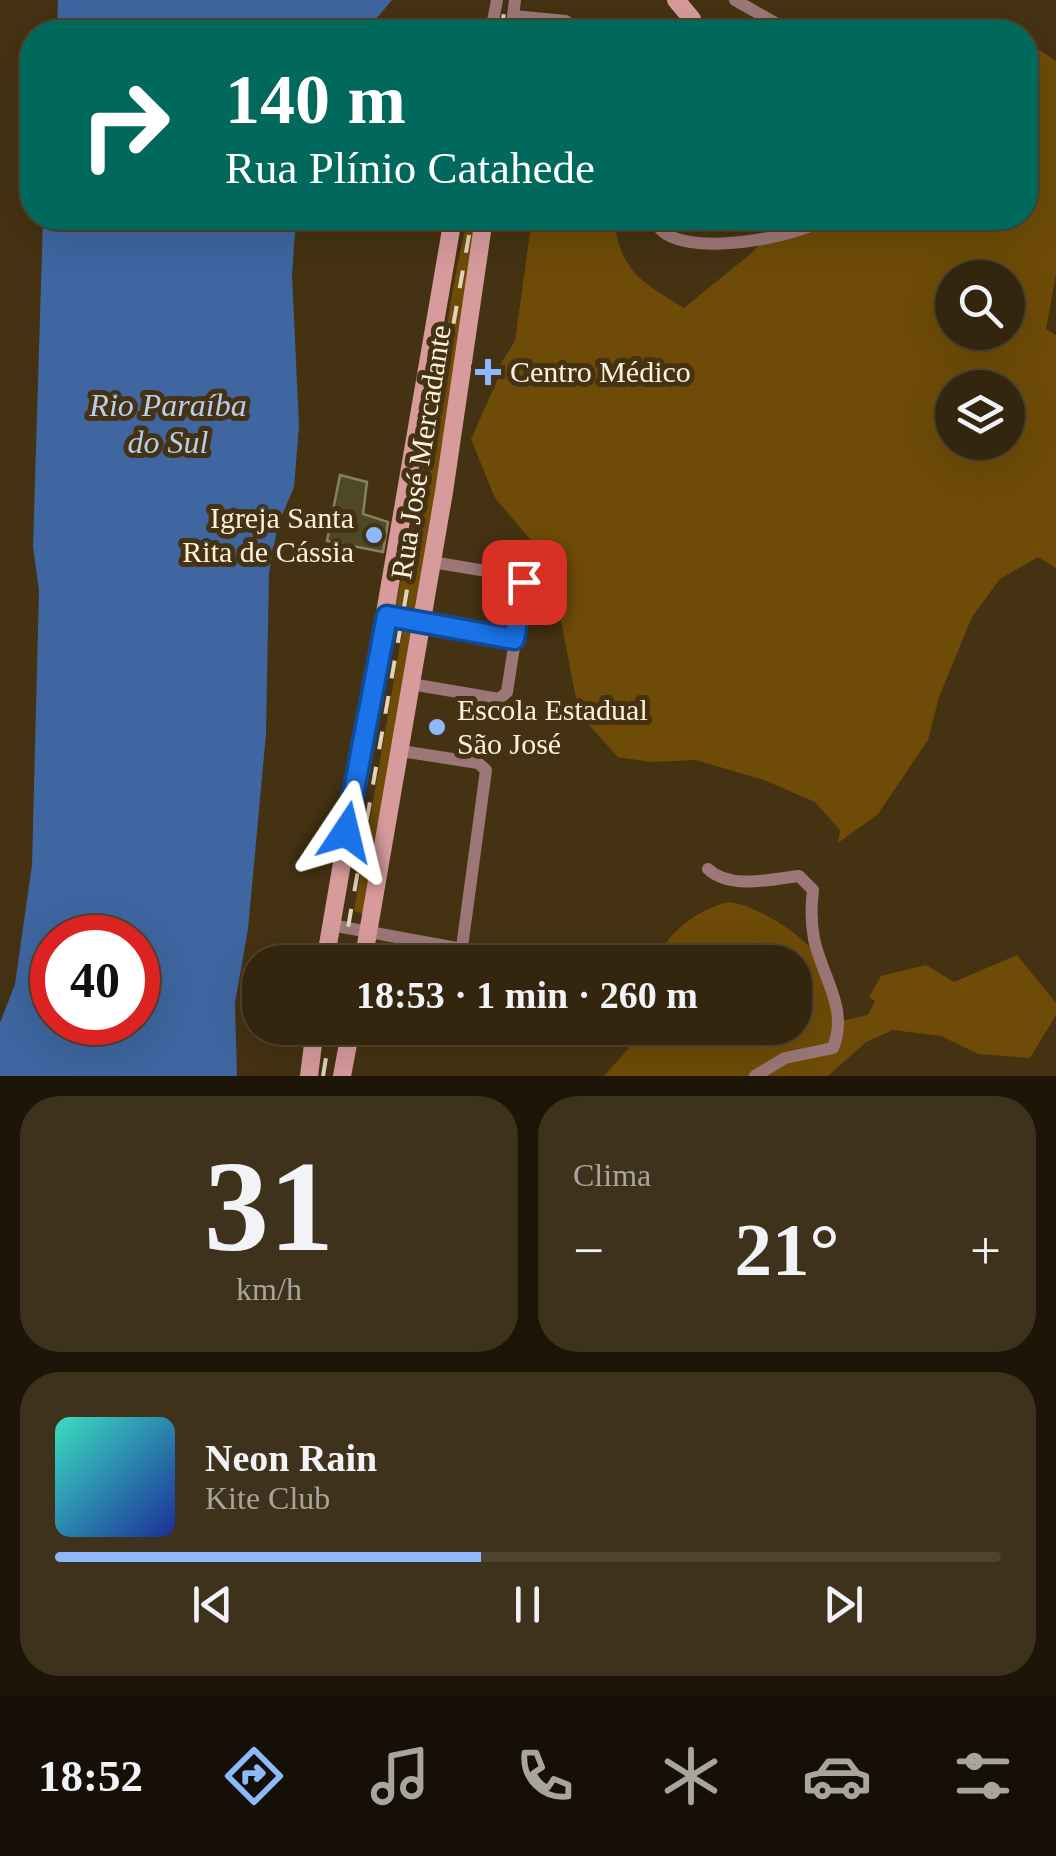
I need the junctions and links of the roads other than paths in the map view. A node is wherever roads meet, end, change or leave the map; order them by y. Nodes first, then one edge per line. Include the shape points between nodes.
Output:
1 (515, 0) edge
2 (676, 0) edge
3 (735, 0) edge
4 (513, 16) junction
5 (512, 20) edge
6 (555, 20) edge
7 (692, 20) edge
8 (770, 20) edge
9 (451, 230) edge
10 (482, 230) edge
11 (663, 230) edge
12 (796, 230) edge
13 (432, 562) junction
14 (387, 616) junction
15 (422, 621) junction
16 (514, 639) junction
17 (411, 684) junction
18 (401, 751) junction
19 (708, 870) dead end
20 (331, 926) junction
21 (369, 930) junction
22 (328, 945) edge
23 (366, 945) edge
24 (422, 945) edge
25 (462, 945) edge
26 (312, 1045) edge
27 (311, 1052) junction
28 (344, 1067) edge
29 (308, 1076) edge
30 (755, 1076) edge

1 - 4 street
2 - 7 street
3 - 8 street
4 - 5 street
4 - 6 street
9 - 14 street
10 - 13 street, Rua José Mercadante
11 - 12 street via 674,238 736,243
13 - 15 street, Rua José Mercadante
13 - 16 street via 516,576 524,584
14 - 15 street
14 - 20 street
15 - 16 street
15 - 17 street, Rua José Mercadante
16 - 17 street via 507,692 499,699
17 - 18 street, Rua José Mercadante
18 - 21 street, Rua José Mercadante
18 - 25 street via 478,762 486,770
19 - 30 street via 719,878 766,882 799,876 811,886 814,940 839,1014 833,1048 786,1058
20 - 21 street
20 - 22 street
21 - 23 street, Rua José Mercadante
21 - 24 street
26 - 27 street
27 - 28 street
27 - 29 street

